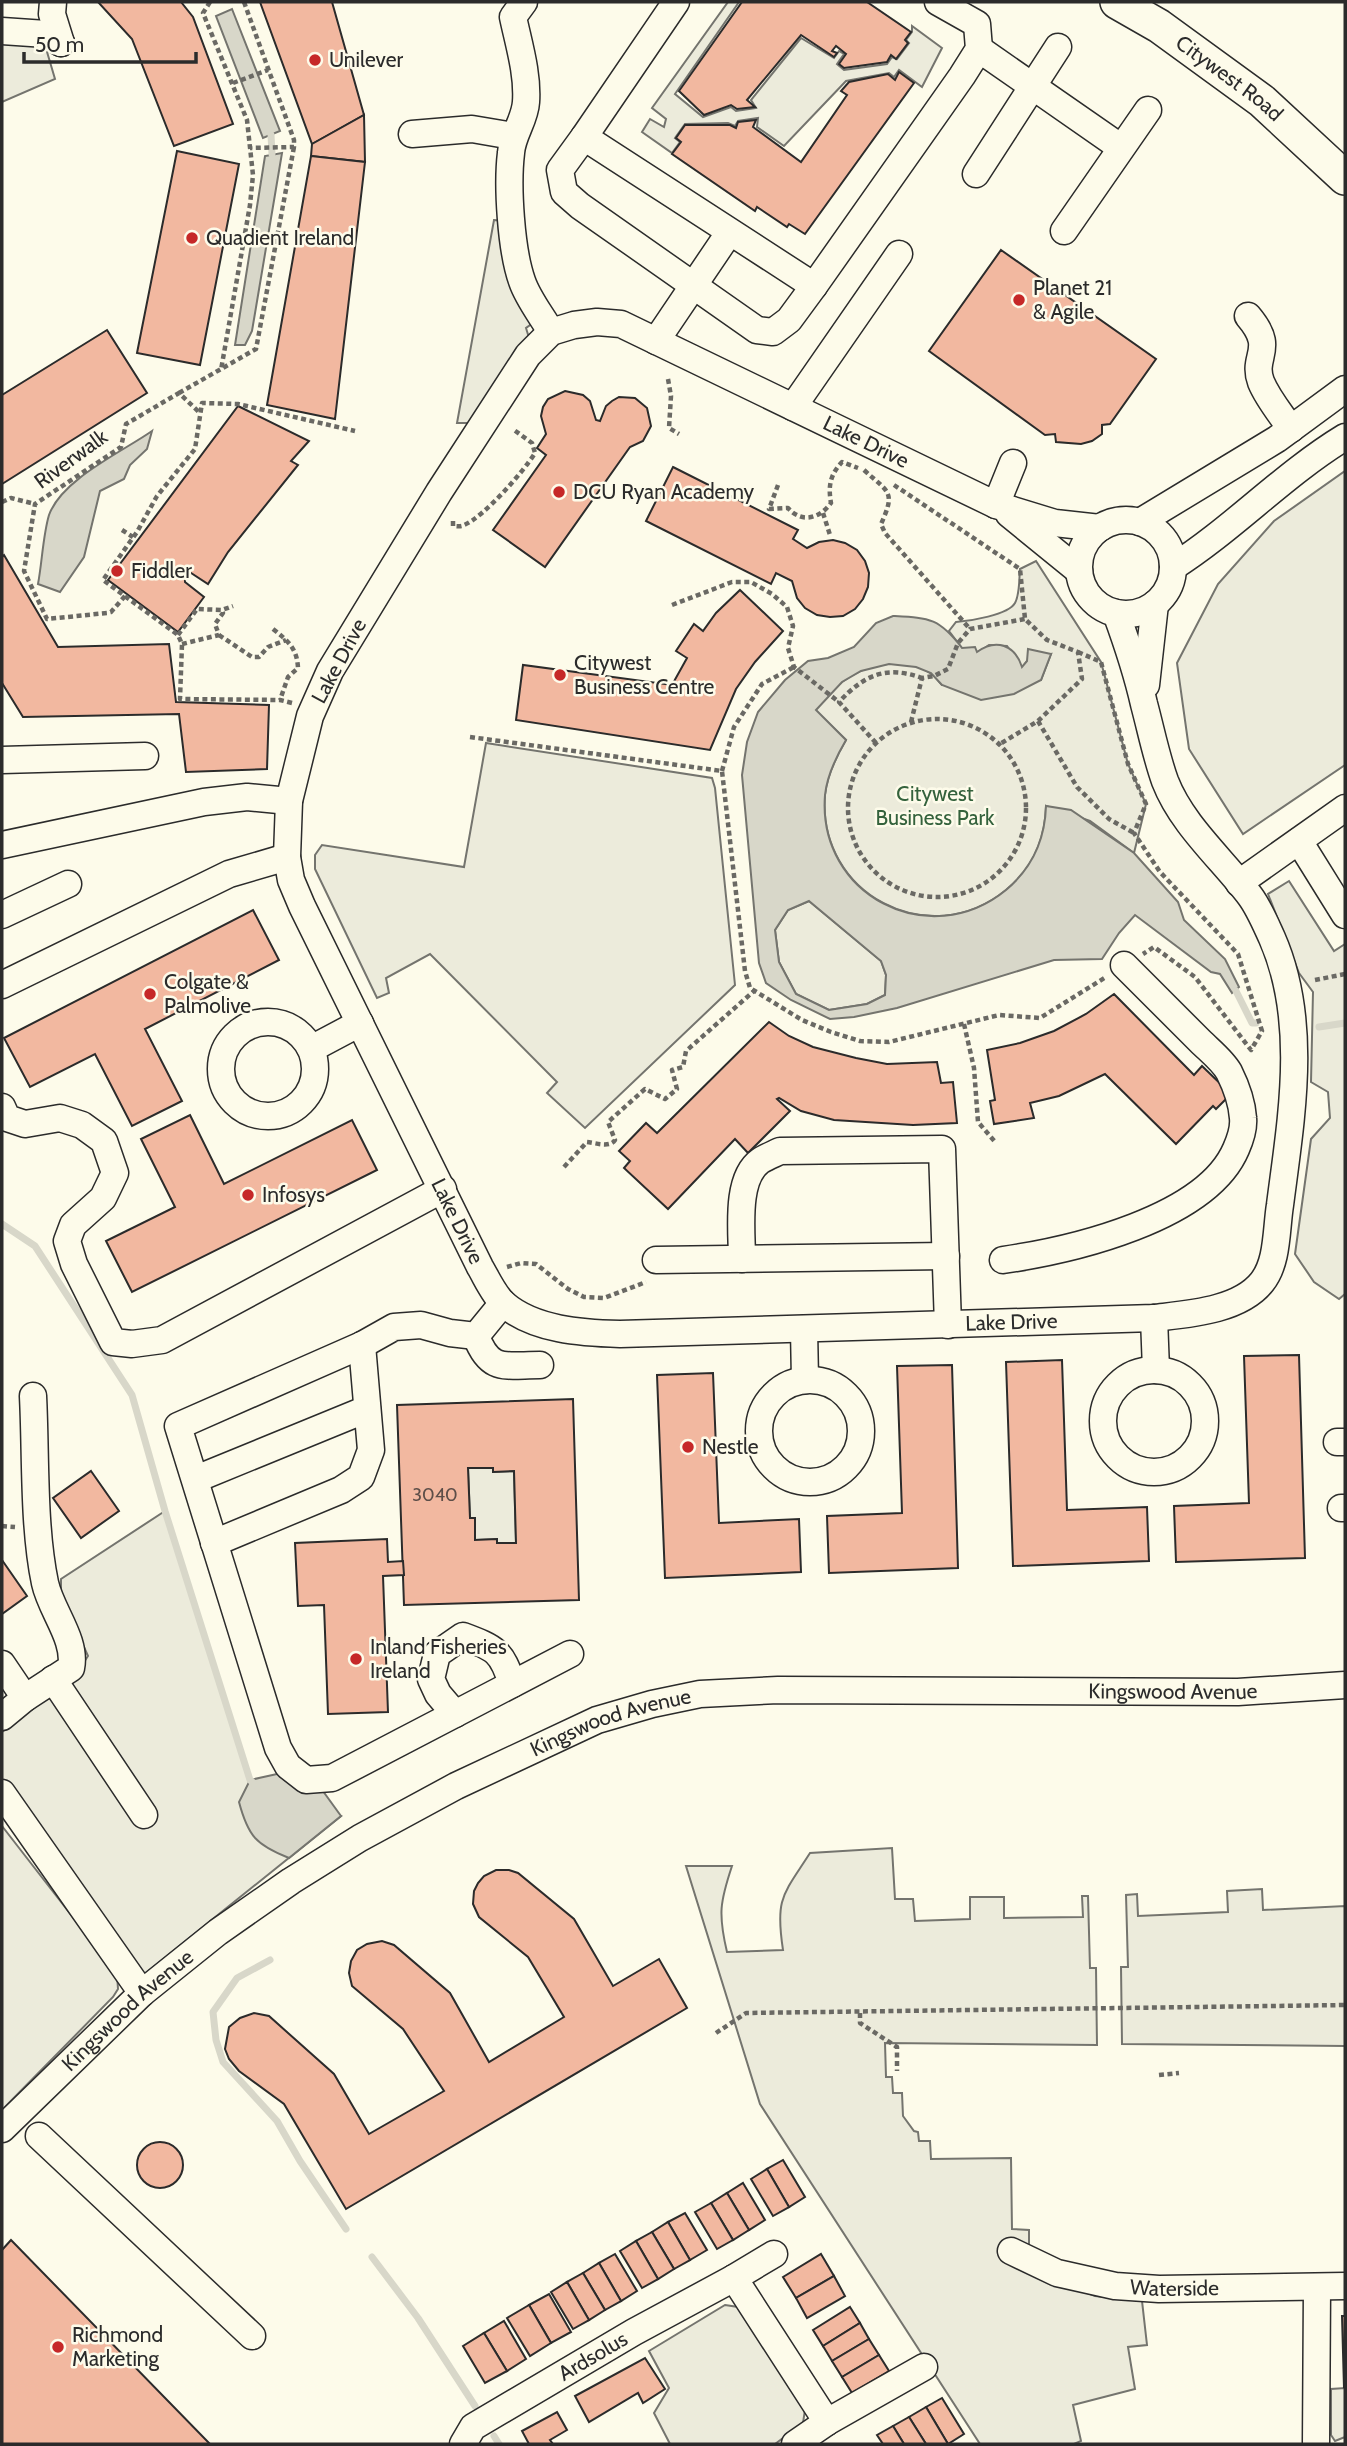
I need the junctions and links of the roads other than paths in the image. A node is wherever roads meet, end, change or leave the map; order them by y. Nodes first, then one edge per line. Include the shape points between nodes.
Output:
1 (52, 2) edge
2 (524, 2) edge
3 (676, 2) edge
4 (938, 2) edge
5 (1116, 2) edge
6 (2, 31) edge
7 (1058, 47) dead end
8 (979, 49) junction
9 (1033, 88) junction
10 (1148, 110) dead end
11 (412, 134) dead end
12 (513, 136) junction
13 (584, 137) junction
14 (1120, 147) junction
15 (976, 174) dead end
16 (1341, 179) edge
17 (1064, 230) dead end
18 (729, 233) junction
19 (899, 254) dead end
20 (694, 286) junction
21 (814, 286) junction
22 (1248, 316) dead end
23 (551, 332) junction
24 (656, 341) junction
25 (1345, 389) edge
26 (793, 407) junction
27 (1291, 429) junction
28 (1345, 437) edge
29 (1013, 463) dead end
30 (996, 505) junction
31 (1140, 522) junction
32 (1100, 528) junction
33 (1173, 567) junction
34 (1079, 571) junction
35 (1155, 604) junction
36 (1116, 613) junction
37 (1144, 704) junction
38 (145, 756) dead end
39 (2, 760) edge
40 (289, 801) junction
41 (1345, 808) edge
42 (1299, 841) junction
43 (2, 845) edge
44 (288, 857) junction
45 (1239, 883) junction
46 (68, 884) dead end
47 (2, 915) edge
48 (1345, 915) edge
49 (1124, 965) road end
50 (2, 985) edge
51 (360, 1023) junction
52 (311, 1049) dead end
53 (2, 1107) edge
54 (1244, 1120) junction
55 (1289, 1122) junction
56 (443, 1189) junction
57 (946, 1256) junction
58 (743, 1259) junction
59 (1003, 1260) dead end
60 (654, 1270) road end
61 (503, 1303) junction
62 (1154, 1318) junction
63 (948, 1325) junction
64 (804, 1329) junction
65 (476, 1336) junction
66 (362, 1345) junction
67 (540, 1365) dead end
68 (1156, 1370) dead end
69 (805, 1380) dead end
70 (33, 1396) dead end
71 (367, 1409) junction
72 (196, 1479) junction
73 (214, 1543) junction
74 (570, 1654) dead end
75 (2, 1664) edge
76 (53, 1679) junction
77 (512, 1684) junction
78 (1345, 1685) edge
79 (25, 1698) junction
80 (455, 1714) junction
81 (2, 1717) edge
82 (2, 1793) edge
83 (144, 1815) dead end
84 (142, 1993) junction
85 (2, 2129) edge
86 (39, 2136) dead end
87 (1011, 2251) dead end
88 (774, 2254) dead end
89 (734, 2278) junction
90 (1345, 2286) edge
91 (1317, 2288) junction
92 (251, 2336) dead end
93 (924, 2367) dead end
94 (827, 2422) junction
95 (463, 2444) edge
96 (795, 2444) edge
97 (1316, 2444) edge

1 - 6 street via 61,43 46,34
2 - 12 street via 513,17 527,104
3 - 13 street
4 - 8 street via 976,24
5 - 16 main road, Citywest Road via 1159,26 1262,101
7 - 9 street
8 - 9 street
8 - 21 street
9 - 14 street
9 - 15 street
10 - 14 street
11 - 12 street via 472,129
12 - 23 street via 513,235 522,281
13 - 18 street
13 - 20 street via 560,170 564,192
14 - 17 street
18 - 20 street
18 - 21 street
19 - 26 street
20 - 21 street via 757,330 773,332 789,320
20 - 24 street
22 - 27 street via 1263,342 1261,382
23 - 24 street, Lake Drive via 597,322 621,324
23 - 40 street, Lake Drive via 528,355 330,670 312,711
24 - 26 street, Lake Drive
25 - 27 street
26 - 30 street, Lake Drive
27 - 31 street
28 - 33 street
29 - 30 street
30 - 32 street, Lake Drive via 1055,523
30 - 34 street, Lake Drive
31 - 32 street via 1112,522
31 - 33 street via 1164,539
32 - 34 street via 1083,547
33 - 35 street via 1165,594
34 - 36 street via 1090,598
35 - 36 street via 1143,611
35 - 37 street, Lake Drive
36 - 37 street, Lake Drive
37 - 45 street, Lake Drive via 1166,783
38 - 39 street
40 - 43 street via 247,797 204,802
40 - 44 street, Lake Drive
41 - 42 street
42 - 45 street
42 - 48 street
44 - 50 street via 229,874
44 - 51 street, Lake Drive via 302,906
45 - 55 street, Lake Drive via 1273,939 1289,995 1294,1045
46 - 47 street
49 - 54 street via 1227,1069
51 - 52 street
51 - 56 street, Lake Drive
53 - 56 street via 8,1118 24,1124 60,1118 82,1125 104,1141 115,1173 103,1198 73,1225 67,1241 113,1342 162,1340
54 - 55 street
54 - 59 street via 1229,1165 1209,1186 1172,1208 1119,1233 1049,1253
55 - 62 street, Lake Drive via 1273,1260 1261,1284 1210,1311
56 - 61 street, Lake Drive via 480,1267
57 - 58 street
57 - 58 street via 942,1149 821,1150 780,1151 758,1162 747,1177 742,1200
57 - 63 street
58 - 60 street
61 - 64 street, Lake Drive via 546,1326 592,1333
61 - 65 street
62 - 63 street, Lake Drive
62 - 68 street
63 - 64 street, Lake Drive
64 - 69 street
65 - 66 street via 421,1325 394,1327
65 - 67 street via 487,1359 498,1365
66 - 71 street
66 - 72 street via 178,1426
70 - 76 street via 41,1565 47,1594 74,1655 71,1668
71 - 72 street
71 - 73 street via 371,1451 361,1477 341,1490
72 - 73 street
73 - 80 street via 278,1748 288,1766 306,1780 332,1778
74 - 77 street
75 - 79 street
76 - 79 street
76 - 83 street
77 - 80 street
77 - 80 street via 505,1662 489,1646 463,1636 438,1654 431,1679
78 - 84 street, Kingswood Avenue via 1238,1692 778,1690 700,1694 652,1704 597,1720 456,1786 360,1838 239,1917
79 - 81 street
82 - 84 street
84 - 85 street, Kingswood Avenue
86 - 92 street
87 - 91 street, Waterside via 1057,2273 1115,2286
88 - 89 street, Ardsolus
89 - 94 street
89 - 95 street, Ardsolus via 473,2427
90 - 91 street, Waterside
91 - 97 street
93 - 94 street
94 - 96 street

